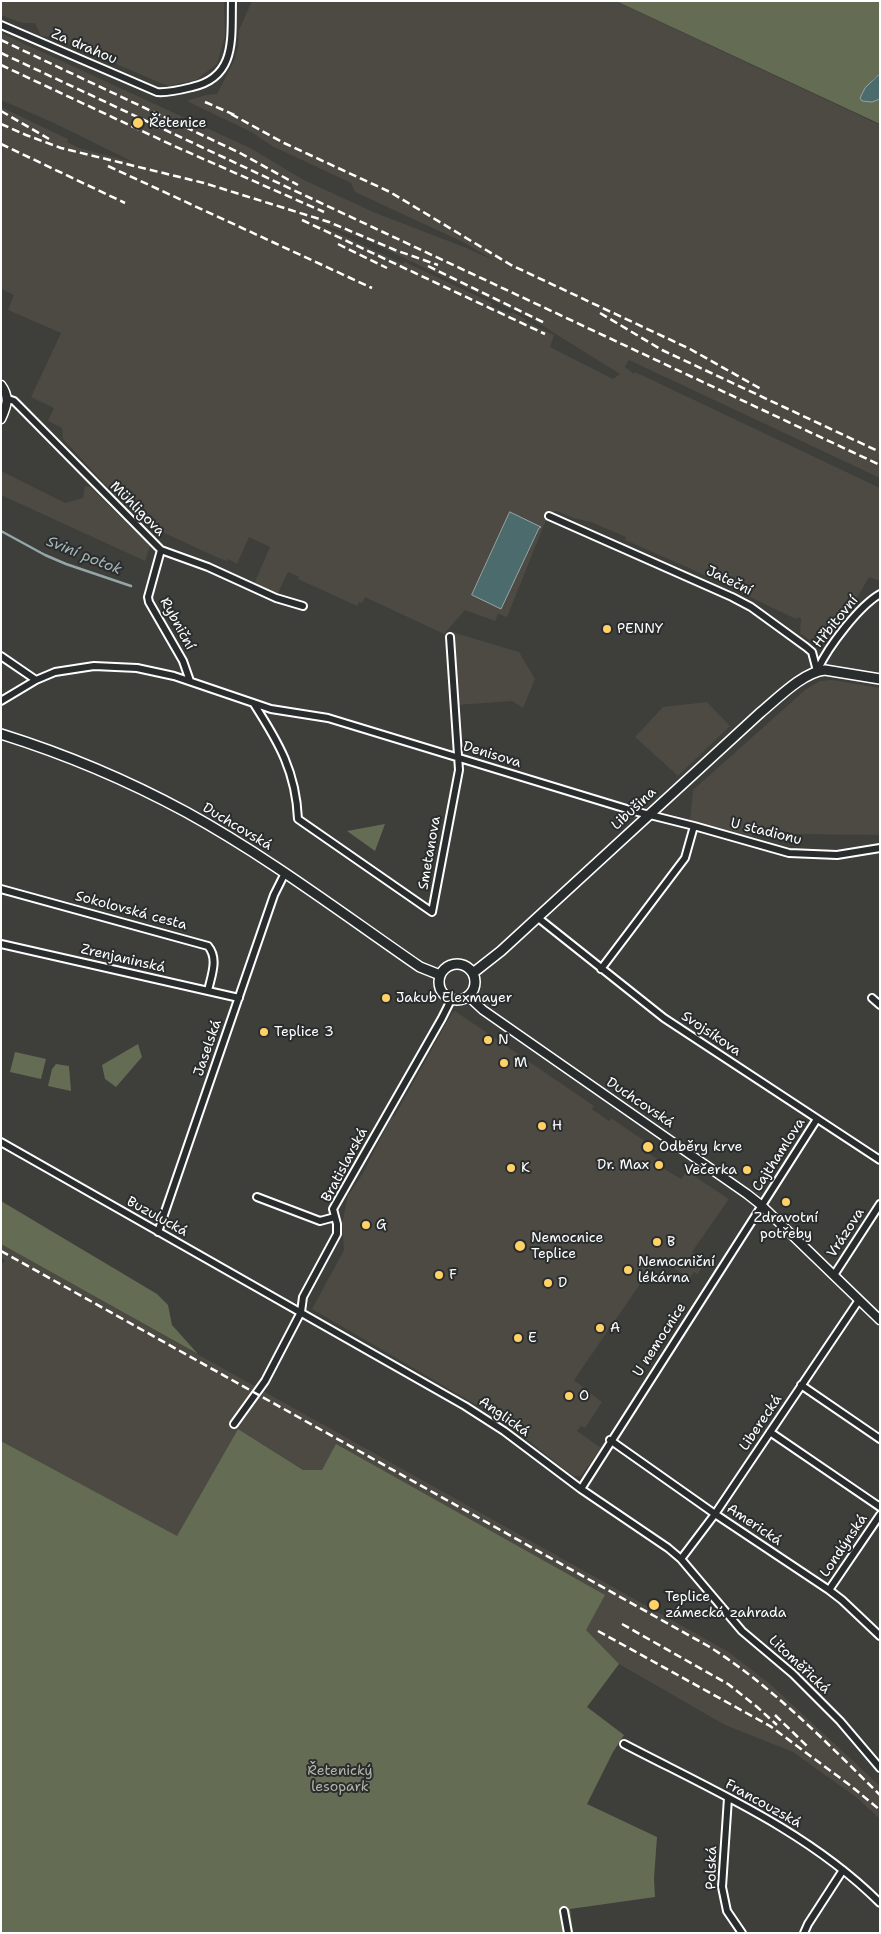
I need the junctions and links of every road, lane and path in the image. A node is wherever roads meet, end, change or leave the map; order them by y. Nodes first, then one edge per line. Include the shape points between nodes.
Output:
1 (232, 1) edge
2 (1, 25) edge
3 (1, 385) edge
4 (8, 399) junction
5 (1, 419) edge
6 (549, 516) dead end
7 (161, 550) junction
8 (880, 594) edge
9 (303, 606) dead end
10 (450, 637) dead end
11 (1, 656) edge
12 (817, 670) junction
13 (880, 679) edge
14 (36, 680) junction
15 (190, 681) junction
16 (1, 701) edge
17 (254, 704) junction
18 (1, 734) edge
19 (459, 758) junction
20 (649, 815) junction
21 (694, 826) junction
22 (880, 848) edge
23 (286, 874) junction
24 (1, 889) edge
25 (537, 917) junction
26 (1, 944) edge
27 (601, 969) junction
28 (473, 973) junction
29 (440, 975) junction
30 (208, 991) junction
31 (468, 996) junction
32 (239, 998) junction
33 (452, 998) junction
34 (872, 998) dead end
35 (880, 1005) edge
36 (817, 1119) junction
37 (1, 1142) edge
38 (880, 1160) edge
39 (257, 1197) dead end
40 (880, 1204) edge
41 (762, 1206) junction
42 (335, 1217) junction
43 (158, 1232) junction
44 (834, 1275) junction
45 (859, 1300) junction
46 (301, 1312) junction
47 (880, 1320) edge
48 (801, 1385) junction
49 (234, 1424) dead end
50 (770, 1432) junction
51 (610, 1440) junction
52 (880, 1440) edge
53 (581, 1489) junction
54 (880, 1507) edge
55 (715, 1514) junction
56 (880, 1515) edge
57 (681, 1559) junction
58 (829, 1590) junction
59 (880, 1636) edge
60 (624, 1744) dead end
61 (880, 1768) edge
62 (728, 1798) junction
63 (842, 1870) junction
64 (880, 1903) edge
65 (564, 1911) dead end
66 (568, 1933) edge
67 (742, 1933) edge
68 (804, 1933) edge

1 - 2 street, Za drahou via 230,49 218,74 205,83 168,92 157,92
3 - 4 street
4 - 5 street
4 - 7 street, Mühligova via 20,407
6 - 12 street, Jateční via 732,596 812,652
7 - 9 street, Mühligova
7 - 15 street, Rybniční via 148,593 149,602 183,661
8 - 12 street, Hřbitovní via 862,609 822,659
10 - 19 street, Smetanova
11 - 14 street
12 - 13 main road
12 - 20 main road, Libušina via 760,713
14 - 15 street, Denisova via 55,672 94,666 137,668
14 - 16 street, Denisova
15 - 17 street, Denisova
17 - 19 street, Denisova via 328,718
17 - 19 street, Smetanova via 272,731 292,775 298,820 432,912
18 - 23 main road, Duchcovská via 92,767 160,798
19 - 20 street, Denisova
20 - 21 street, U stadionu
20 - 25 main road, Libušina
21 - 22 street, U stadionu via 790,853 837,855
21 - 27 street via 685,858
23 - 29 main road, Duchcovská via 420,967
23 - 32 street, Jaselská via 274,895
24 - 30 street, Sokolovská cesta via 208,946 214,960
25 - 27 street, Svojsíkova
25 - 28 main road, Libušina
26 - 30 street, Zrenjaninská
27 - 36 street, Svojsíkova via 664,1018
28 - 29 main road via 467,967 455,964
28 - 31 main road via 474,986
29 - 33 main road via 443,992
30 - 32 street, Zrenjaninská
31 - 33 main road
31 - 41 street, Duchcovská via 483,1010
32 - 43 street, Jaselská
33 - 42 street, Bratislavská via 332,1209
34 - 35 street
36 - 38 street, Svojsíkova
36 - 41 street, Cajthamlova
37 - 43 street, Buzulucká
39 - 42 street via 320,1221
40 - 44 street, Vrázova
41 - 44 street, Duchcovská
41 - 51 street, U nemocnice
42 - 46 street, Bratislavská via 337,1234 303,1297
43 - 46 street, Buzulucká
44 - 45 street, Duchcovská
45 - 47 street, Duchcovská
45 - 48 street, Liberecká
46 - 49 street, Bratislavská via 265,1381
46 - 53 street, Anglická via 465,1406
48 - 50 street, Liberecká
48 - 52 street
50 - 54 street
50 - 55 street, Liberecká
51 - 53 street, U nemocnice
51 - 55 street, Americká
53 - 57 street, Anglická
55 - 57 street, Liberecká
55 - 58 street, Americká
56 - 58 street, Londýnská
57 - 61 street, Litoměřická via 742,1631 793,1674
58 - 59 street, Americká
60 - 62 street, Francouzská
62 - 63 street, Francouzská via 786,1831
62 - 67 street, Polská via 722,1887 727,1911
63 - 64 street, Francouzská
63 - 68 street
65 - 66 street

